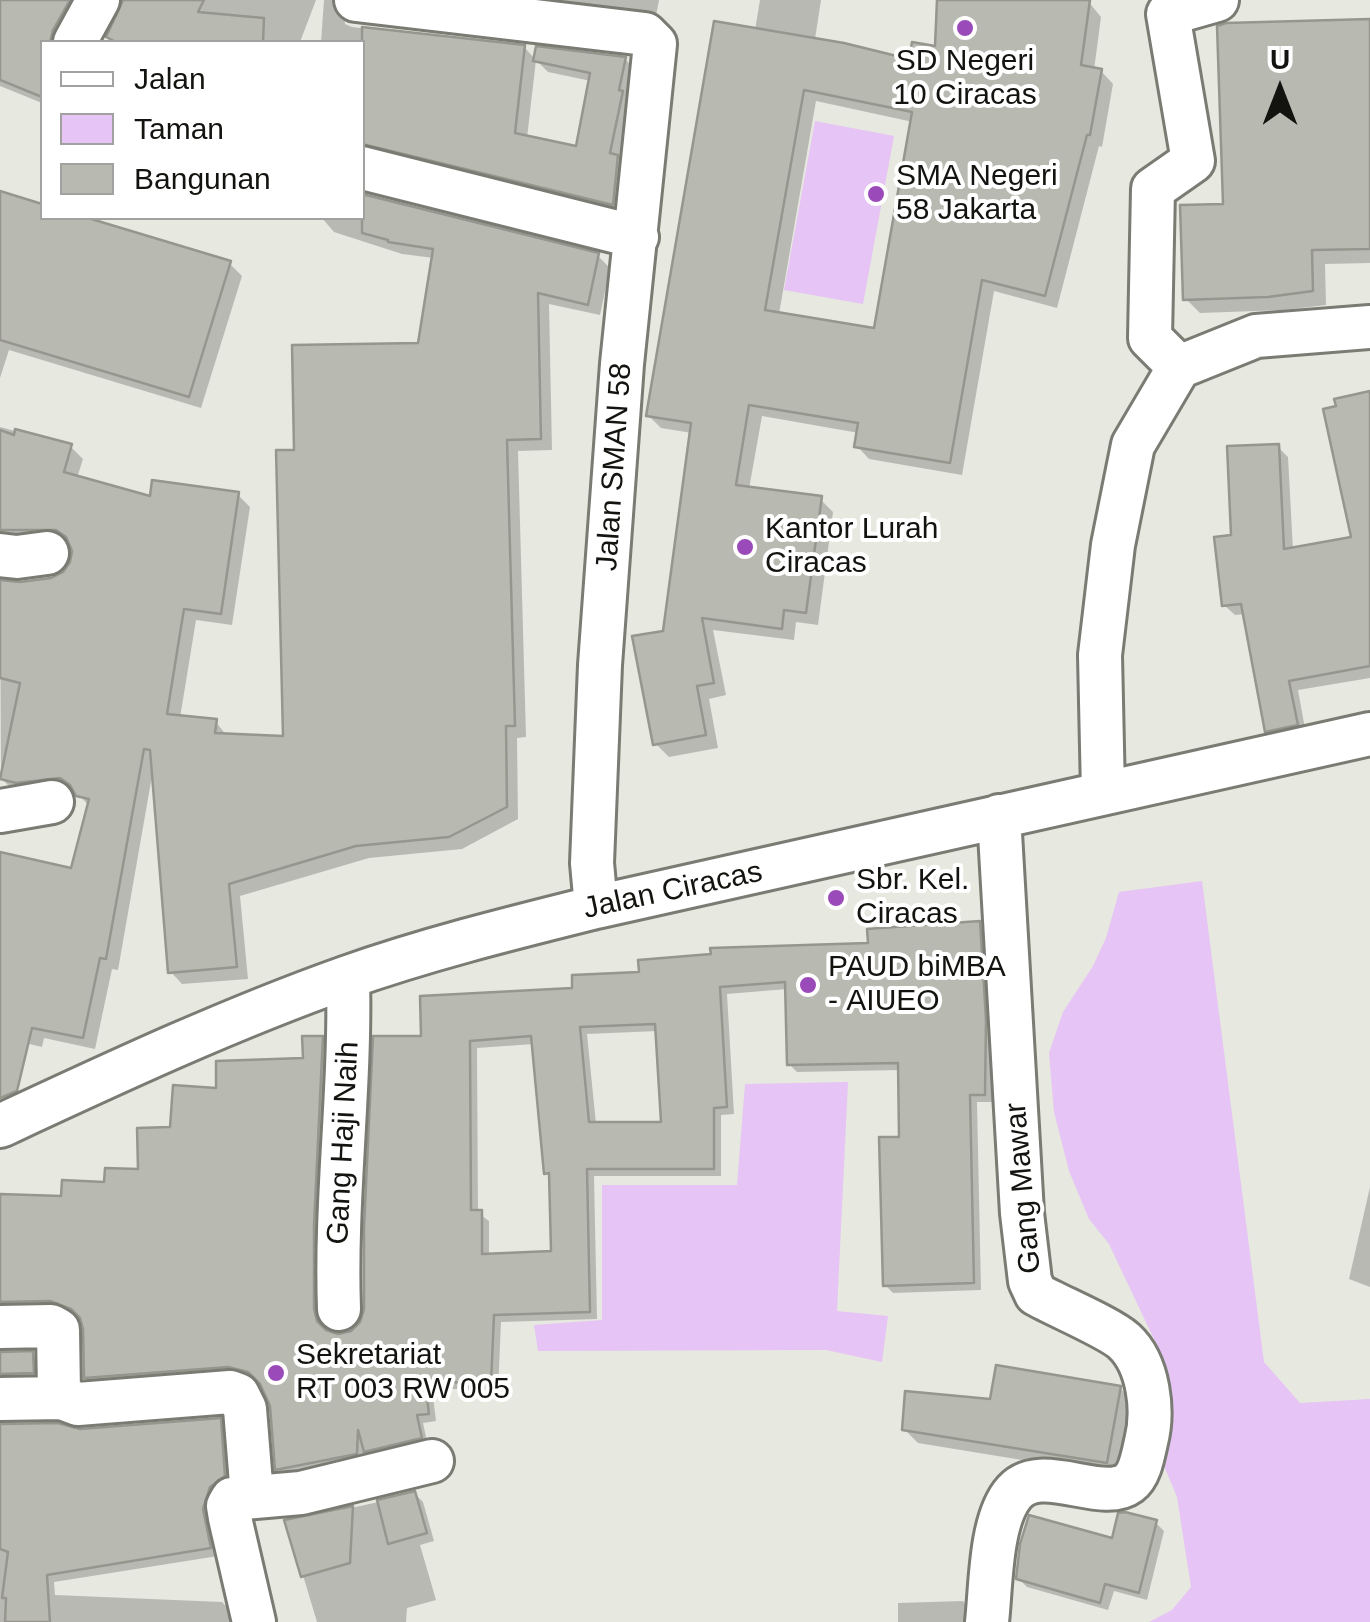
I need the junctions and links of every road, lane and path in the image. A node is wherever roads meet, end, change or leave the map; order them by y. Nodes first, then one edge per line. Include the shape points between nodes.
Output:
1 (98, 0) edge
2 (356, 0) edge
3 (1217, 0) edge
4 (76, 40) edge
5 (365, 169) edge
6 (637, 237) junction
7 (1370, 328) edge
8 (1179, 366) junction
9 (47, 552) dead end
10 (0, 555) edge
11 (1370, 734) edge
12 (1103, 793) junction
13 (52, 802) dead end
14 (0, 811) edge
15 (999, 816) junction
16 (596, 907) junction
17 (348, 977) junction
18 (0, 1126) edge
19 (340, 1309) dead end
20 (0, 1327) edge
21 (62, 1398) junction
22 (0, 1399) edge
23 (432, 1461) dead end
24 (252, 1496) junction
25 (254, 1622) edge
26 (987, 1622) edge

1 - 4 street
2 - 6 street, Jalan SMAN 58 via 651,37 656,52
3 - 8 street via 1168,14 1193,161 1152,190 1150,338
5 - 6 street
6 - 16 street, Jalan SMAN 58 via 600,665
7 - 8 street via 1256,336
8 - 12 street via 1133,445 1113,545 1100,655
9 - 10 street
11 - 12 street, Jalan Ciracas
12 - 15 street, Jalan Ciracas
13 - 14 street
15 - 16 street, Jalan Ciracas
15 - 26 street, Gang Mawar via 1030,1282 1036,1294 1123,1340 1138,1360 1151,1410 1131,1482 1117,1489 1048,1480 1012,1493 998,1534
16 - 17 street, Jalan Ciracas
17 - 18 street, Jalan Ciracas
17 - 19 street, Gang Haji Naih
20 - 21 street via 58,1330
21 - 22 street
21 - 24 street via 78,1404 238,1396 245,1409
23 - 24 street via 301,1493
24 - 25 street via 228,1506

